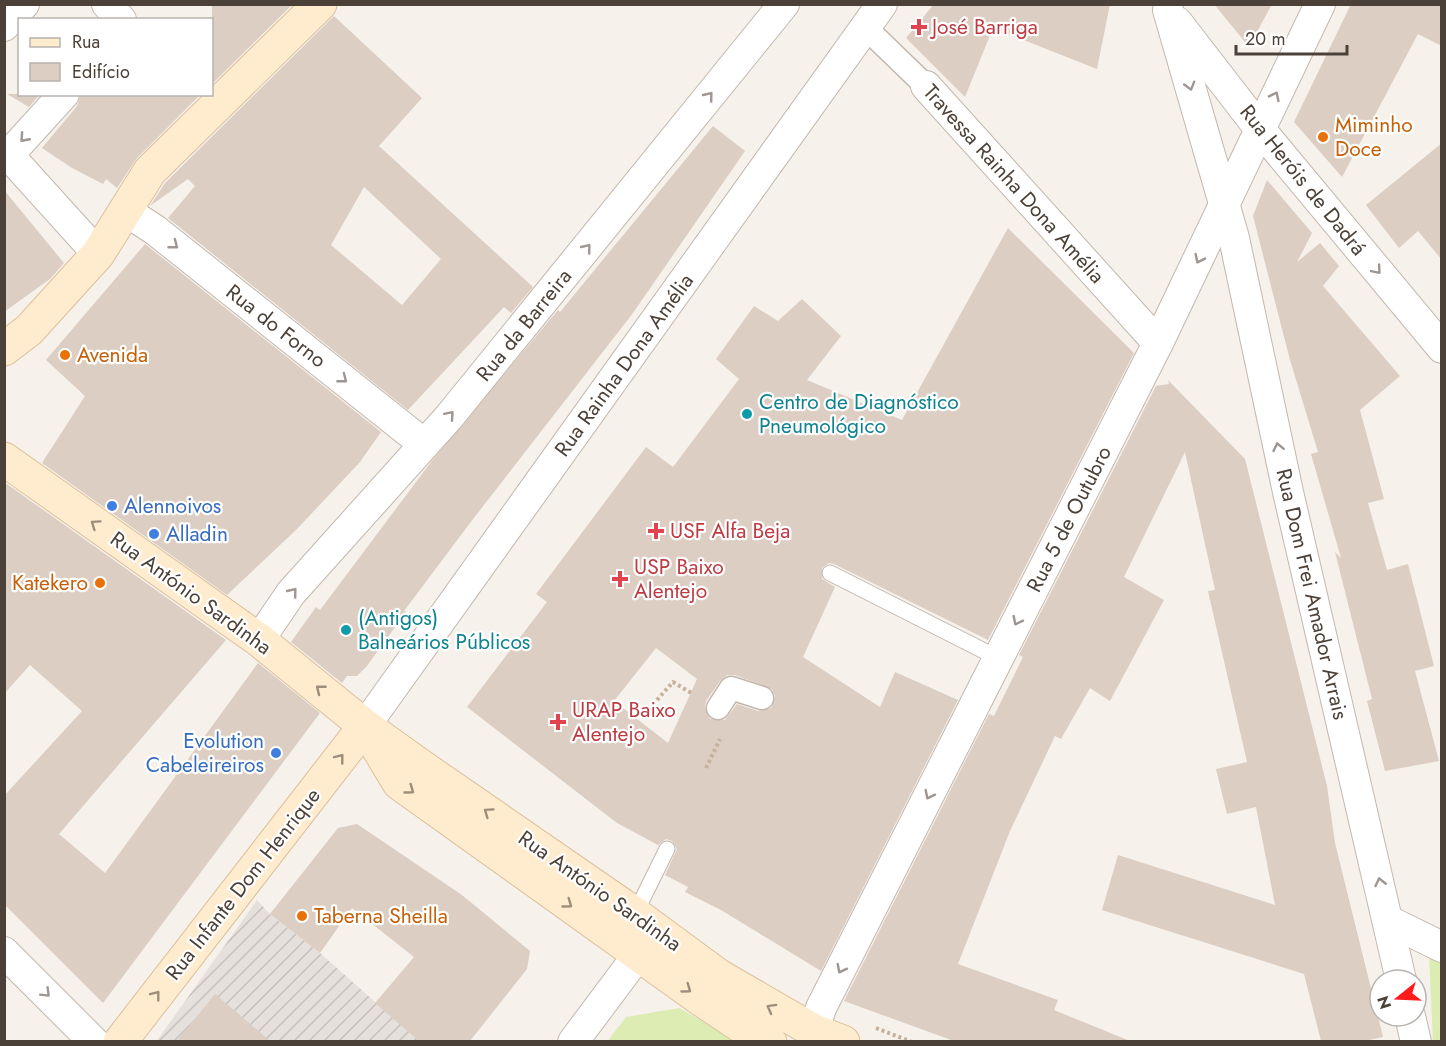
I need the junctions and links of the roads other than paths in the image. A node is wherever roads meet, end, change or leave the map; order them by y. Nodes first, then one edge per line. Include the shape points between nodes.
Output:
1 (24, 4) edge
2 (107, 4) edge
3 (320, 4) edge
4 (784, 4) edge
5 (1320, 4) edge
6 (1166, 7) edge
7 (874, 16) edge
8 (119, 18) edge
9 (4, 26) edge
10 (926, 86) joint
11 (62, 96) edge
12 (1259, 128) junction
13 (1225, 207) junction
14 (126, 211) junction
15 (98, 254) junction
16 (1158, 343) junction
17 (1442, 348) edge
18 (4, 349) edge
19 (424, 444) junction
20 (7, 465) edge
21 (830, 573) dead end
22 (259, 640) junction
23 (998, 658) junction
24 (762, 698) dead end
25 (718, 708) dead end
26 (365, 726) junction
27 (667, 849) dead end
28 (1389, 921) junction
29 (644, 933) junction
30 (1442, 947) edge
31 (4, 952) edge
32 (1399, 968) edge
33 (828, 1036) edge
34 (94, 1041) edge
35 (120, 1041) edge
36 (573, 1041) edge
37 (770, 1041) edge

1 - 9 street
2 - 8 street
3 - 14 main road via 150,171
19 -> 4 street, Rua da Barreira
12 -> 5 street, Rua 5 de Outubro
6 - 12 street, Rua Heróis de Dadrá
6 -> 13 street, Rua Dom Frei Amador Arrais
7 - 10 street, Travessa Rainha Dona Amélia
7 - 26 street, Rua Rainha Dona Amélia
10 - 16 street, Travessa Rainha Dona Amélia
11 -> 15 street via 13,150 13,160
12 - 13 street, Rua 5 de Outubro
12 -> 17 street, Rua Heróis de Dadrá
13 -> 16 street, Rua 5 de Outubro
28 -> 13 street, Rua Dom Frei Amador Arrais
14 - 15 main road
14 -> 19 street, Rua do Forno
15 - 18 main road via 29,330
16 -> 23 street, Rua 5 de Outubro
22 -> 19 street, Rua da Barreira via 291,593
22 -> 20 main road, Rua António Sardinha
21 - 23 lane
26 -> 22 main road, Rua António Sardinha
23 -> 33 street, Rua 5 de Outubro via 821,1008
24 - 25 street via 731,688
26 - 29 main road, Rua António Sardinha via 399,783
35 -> 26 main road, Rua Infante Dom Henrique
27 - 29 lane
28 - 30 street
28 - 32 street, Rua Dom Frei Amador Arrais
33 -> 29 main road, Rua António Sardinha
29 - 36 street
29 -> 37 main road, Rua António Sardinha via 747,1030
31 -> 34 street

